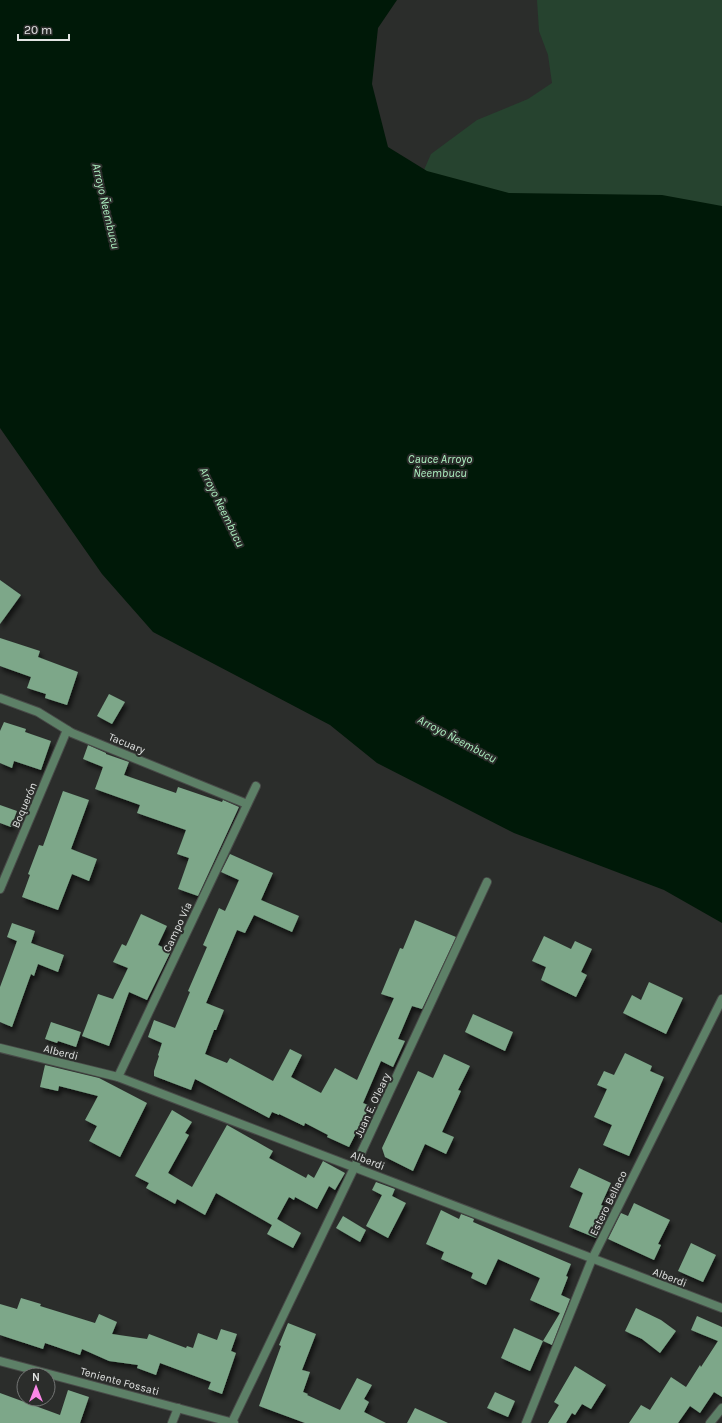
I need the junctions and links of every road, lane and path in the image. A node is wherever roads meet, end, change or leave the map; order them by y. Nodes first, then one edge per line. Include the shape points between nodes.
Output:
1 (0, 698) edge
2 (67, 730) junction
3 (256, 786) dead end
4 (247, 804) junction
5 (488, 882) dead end
6 (0, 889) edge
7 (722, 999) edge
8 (0, 1048) edge
9 (118, 1077) junction
10 (355, 1166) junction
11 (592, 1259) junction
12 (722, 1308) edge
13 (0, 1361) edge
14 (178, 1408) junction
15 (722, 1408) edge
16 (172, 1423) edge
17 (233, 1423) edge
18 (526, 1423) edge
19 (710, 1423) edge

1 - 2 street, Tacuary via 38,712
2 - 4 street, Tacuary
2 - 6 street, Boquerón
3 - 4 street, Campo Vía
4 - 9 street, Campo Vía
5 - 10 street, Juan E. O'leary
7 - 11 street, Estero Bellaco
8 - 9 street, Alberdi
9 - 10 street, Alberdi
10 - 11 street, Alberdi
10 - 17 street, Juan E. O'leary
11 - 12 street, Alberdi
11 - 18 street, Estero Bellaco
13 - 14 street, Teniente Fossati
14 - 16 street
14 - 17 street, Teniente Fossati
15 - 19 street

